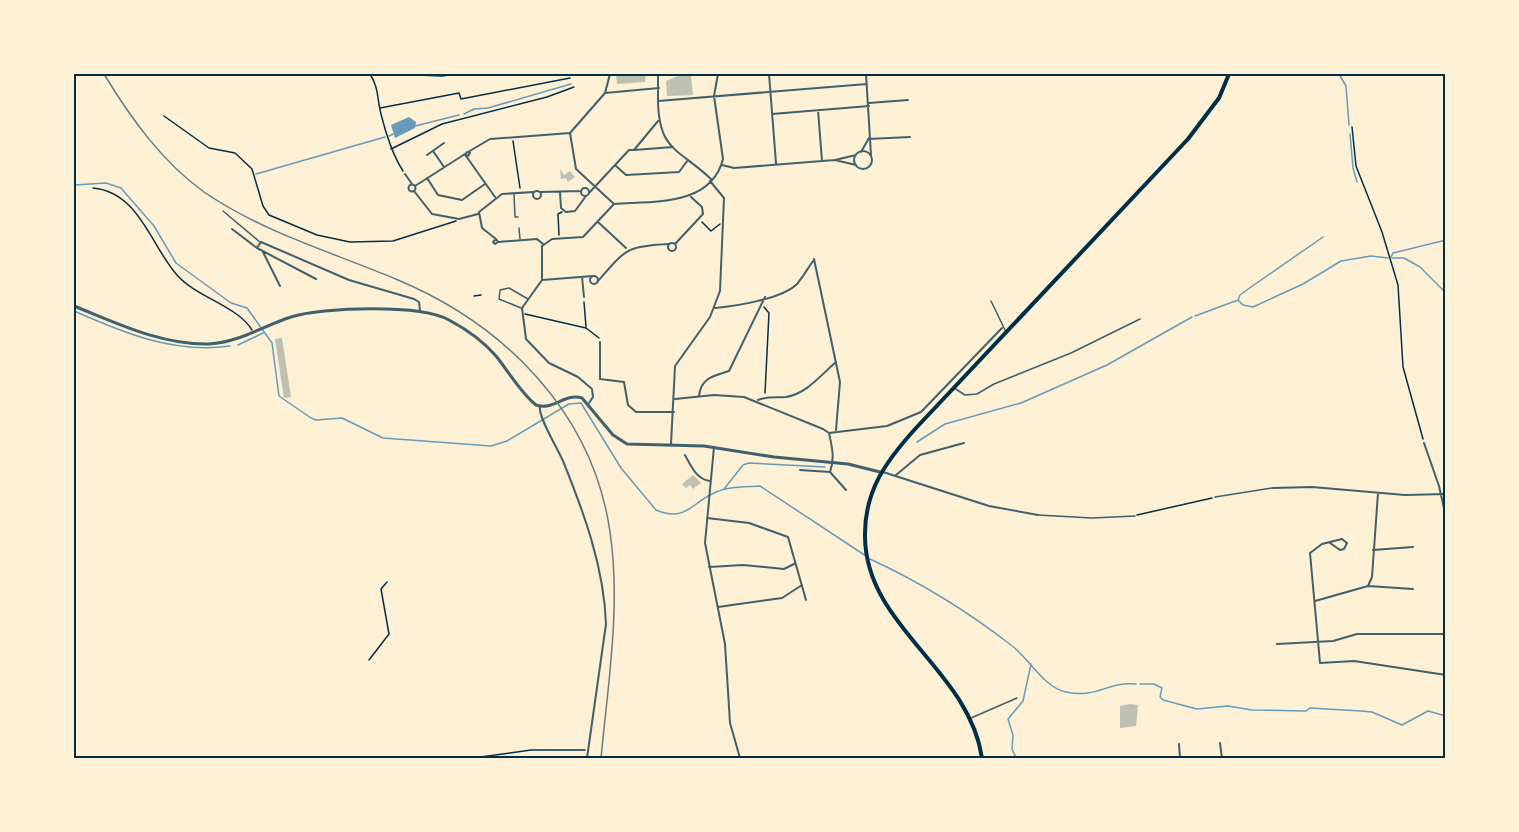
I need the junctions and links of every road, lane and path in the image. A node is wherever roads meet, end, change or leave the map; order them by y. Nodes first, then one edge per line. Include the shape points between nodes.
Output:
1 (370, 74) edge
2 (404, 74) edge
3 (452, 74) edge
4 (610, 74) edge
5 (658, 74) edge
6 (718, 74) edge
7 (769, 74) edge
8 (866, 74) edge
9 (1229, 74) edge
10 (570, 78) dead end
11 (867, 84) junction
12 (574, 87) dead end
13 (659, 88) junction
14 (771, 92) junction
15 (605, 93) junction
16 (714, 96) junction
17 (658, 100) junction
18 (908, 100) dead end
19 (868, 105) junction
20 (380, 108) junction
21 (819, 110) junction
22 (772, 114) junction
23 (164, 116) dead end
24 (658, 122) junction
25 (1352, 127) dead end
26 (570, 133) junction
27 (513, 137) junction
28 (910, 137) dead end
29 (869, 140) junction
30 (444, 143) dead end
31 (673, 147) junction
32 (391, 149) junction
33 (634, 150) junction
34 (434, 151) junction
35 (861, 152) junction
36 (466, 154) junction
37 (427, 155) dead end
38 (856, 155) junction
39 (871, 155) junction
40 (688, 160) junction
41 (822, 160) junction
42 (835, 160) junction
43 (776, 164) junction
44 (722, 165) junction
45 (856, 165) junction
46 (615, 166) junction
47 (444, 167) junction
48 (405, 174) joint
49 (427, 178) junction
50 (710, 180) junction
51 (485, 184) junction
52 (414, 185) junction
53 (594, 187) junction
54 (93, 188) dead end
55 (520, 190) dead end
56 (414, 191) junction
57 (581, 191) junction
58 (534, 192) junction
59 (540, 192) junction
60 (560, 192) junction
61 (514, 193) junction
62 (587, 195) junction
63 (495, 197) junction
64 (691, 197) junction
65 (614, 204) junction
66 (223, 211) dead end
67 (563, 211) junction
68 (478, 214) junction
69 (518, 217) dead end
70 (459, 219) junction
71 (700, 219) junction
72 (723, 221) junction
73 (598, 222) junction
74 (519, 228) dead end
75 (232, 229) dead end
76 (559, 239) junction
77 (520, 240) junction
78 (261, 242) junction
79 (543, 244) junction
80 (669, 244) junction
81 (675, 244) junction
82 (257, 248) junction
83 (627, 249) junction
84 (263, 252) junction
85 (593, 276) junction
86 (582, 277) junction
87 (316, 279) dead end
88 (542, 280) junction
89 (597, 282) junction
90 (280, 286) dead end
91 (482, 295) dead end
92 (474, 296) dead end
93 (584, 297) joint
94 (765, 297) junction
95 (528, 299) junction
96 (992, 301) dead end
97 (763, 305) junction
98 (74, 306) edge
99 (522, 308) junction
100 (715, 308) junction
101 (420, 311) junction
102 (522, 313) junction
103 (1140, 318) dead end
104 (586, 328) junction
105 (1004, 330) junction
106 (255, 333) junction
107 (600, 342) joint
108 (836, 362) junction
109 (953, 388) junction
110 (699, 396) junction
111 (765, 397) junction
112 (675, 399) junction
113 (757, 401) junction
114 (589, 403) junction
115 (540, 407) junction
116 (674, 412) junction
117 (836, 430) junction
118 (829, 433) junction
119 (964, 443) dead end
120 (1424, 443) joint
121 (671, 444) junction
122 (714, 447) junction
123 (685, 455) dead end
124 (834, 462) junction
125 (800, 470) dead end
126 (830, 472) junction
127 (880, 472) junction
128 (896, 475) junction
129 (710, 481) junction
130 (1273, 488) joint
131 (846, 490) dead end
132 (1378, 493) junction
133 (1441, 494) junction
134 (1446, 494) edge
135 (1215, 497) joint
136 (1038, 515) joint
137 (1135, 516) joint
138 (1446, 516) edge
139 (707, 518) junction
140 (1330, 543) junction
141 (1413, 547) dead end
142 (1373, 550) junction
143 (794, 564) junction
144 (709, 567) junction
145 (387, 582) dead end
146 (802, 585) junction
147 (1368, 586) junction
148 (1413, 589) dead end
149 (806, 600) dead end
150 (1315, 601) junction
151 (718, 607) junction
152 (1446, 634) edge
153 (1318, 642) junction
154 (1277, 644) dead end
155 (369, 660) dead end
156 (1446, 675) edge
157 (1017, 698) dead end
158 (971, 718) junction
159 (1220, 743) dead end
160 (1179, 744) dead end
161 (587, 750) junction
162 (472, 759) edge
163 (587, 759) edge
164 (740, 759) edge
165 (982, 759) edge
166 (1181, 759) edge
167 (1187, 759) edge
168 (1224, 759) edge

1 - 20 path via 377,84
2 - 3 street
4 - 15 street
5 - 13 street
6 - 16 street
7 - 14 street
8 - 11 street
9 - 105 main road via 1219,98 1188,139
10 - 20 path via 461,99 459,93
11 - 14 street
11 - 19 street
12 - 32 path via 442,124
13 - 15 street
13 - 17 street
14 - 16 street
14 - 22 street
15 - 26 street
16 - 17 street
16 - 44 street via 723,142
17 - 24 street
18 - 19 street
19 - 21 street
19 - 29 street
20 - 32 path
21 - 22 street
21 - 41 street
22 - 43 street
23 - 70 path via 209,148 235,153 252,169 269,215 317,235 349,241 393,241
24 - 31 street via 664,138
24 - 33 street
25 - 120 path via 1356,166 1394,267 1403,368
26 - 27 street
26 - 53 street via 576,169
27 - 36 street via 483,141
27 - 55 path
28 - 29 street
29 - 35 street
29 - 39 street
30 - 34 street
31 - 33 street
31 - 40 street
32 - 48 path
33 - 46 street via 629,150
34 - 37 street
34 - 47 street
35 - 38 street
35 - 39 street
36 - 47 street
36 - 51 street
38 - 42 street
38 - 45 street
39 - 45 street via 869,167 862,169
40 - 46 street via 679,172 626,175
40 - 50 street
41 - 42 street
41 - 43 street
42 - 45 street
43 - 44 street via 734,168
44 - 50 street
46 - 53 street
47 - 49 street
48 - 52 street
49 - 51 street via 438,195 450,198 467,199
49 - 52 street
50 - 64 street
50 - 72 street via 724,198
51 - 63 street
52 - 56 street
52 - 56 street via 409,189
53 - 62 street
53 - 65 street
54 - 106 path via 114,192 145,224 179,278 241,318
56 - 70 street via 428,212
57 - 60 street
57 - 62 street
57 - 62 street via 586,188
58 - 59 street
58 - 59 street via 536,199
58 - 61 street
59 - 60 street
60 - 67 street
61 - 63 street
61 - 69 lane
62 - 67 street via 575,211
63 - 68 street
64 - 65 street
64 - 71 street via 703,209
65 - 73 street
66 - 78 lane
67 - 76 path via 558,214
68 - 70 street
68 - 77 street via 482,228 497,241
71 - 72 path via 711,231
71 - 81 street
72 - 100 street via 720,291
73 - 76 street via 583,237
73 - 83 street
74 - 77 lane
75 - 82 street
76 - 79 street
77 - 79 street via 537,239
78 - 82 street
78 - 101 street via 343,278 414,299
79 - 88 street
80 - 81 street
80 - 81 street via 671,251
80 - 83 street
82 - 84 street
83 - 89 street
84 - 87 street
84 - 90 street
85 - 86 street
85 - 89 street
85 - 89 street via 591,282
86 - 88 street
86 - 93 street
88 - 95 street
91 - 92 path
93 - 104 path
94 - 97 street
94 - 100 street
94 - 108 street via 797,284 814,259
95 - 99 street
95 - 99 lane via 509,288 500,290 499,298
96 - 105 lane
97 - 110 street via 729,371 704,380
97 - 111 path via 769,313
98 - 106 street via 130,329 184,342 221,343
99 - 102 street
100 - 112 street via 675,366
101 - 106 street via 309,314
101 - 115 street via 447,318 482,342
102 - 104 path
102 - 114 street via 524,332 531,346 549,363 586,383 593,392
103 - 109 lane via 977,394 965,395
104 - 107 path via 596,333
105 - 109 main road
105 - 117 street via 921,412 887,426
107 - 116 street via 600,379 624,382 628,405 636,412
108 - 111 street via 802,392
108 - 117 street via 840,392
109 - 127 main road
110 - 112 street
110 - 113 street via 729,395
111 - 113 street
112 - 116 street
113 - 118 street
114 - 115 street via 573,396
114 - 121 street via 620,441 633,446
115 - 161 street via 540,417 552,436 597,558 605,603 606,624
116 - 121 street
117 - 118 street
118 - 124 street
119 - 128 street via 920,455
120 - 133 street
121 - 122 street
122 - 124 street
122 - 129 street
123 - 129 street via 693,471
124 - 126 street
124 - 127 street
125 - 126 street
126 - 131 street
127 - 128 street
127 - 158 main road via 865,515 867,561 873,581
128 - 136 street via 989,506
129 - 139 street
130 - 132 street
130 - 135 lane
132 - 133 street
132 - 142 street
133 - 134 street
133 - 138 street
135 - 137 path
136 - 137 lane
139 - 143 street via 745,522 777,531 788,537
139 - 144 street via 705,543
140 - 140 street via 1342,539 1347,543 1340,550
140 - 150 street via 1316,547 1310,554
141 - 142 street
142 - 147 street
143 - 144 street via 784,569
143 - 146 street
144 - 151 street
145 - 155 path via 381,589 389,634
146 - 149 street
146 - 151 street via 782,598
147 - 148 street
147 - 150 street
150 - 153 street
151 - 164 street via 725,644 730,723
152 - 153 street via 1357,634
153 - 154 street
153 - 156 street via 1320,663 1354,661
157 - 158 lane
158 - 165 main road
159 - 168 street
160 - 166 street
161 - 162 path via 531,750
161 - 163 street
166 - 167 street

